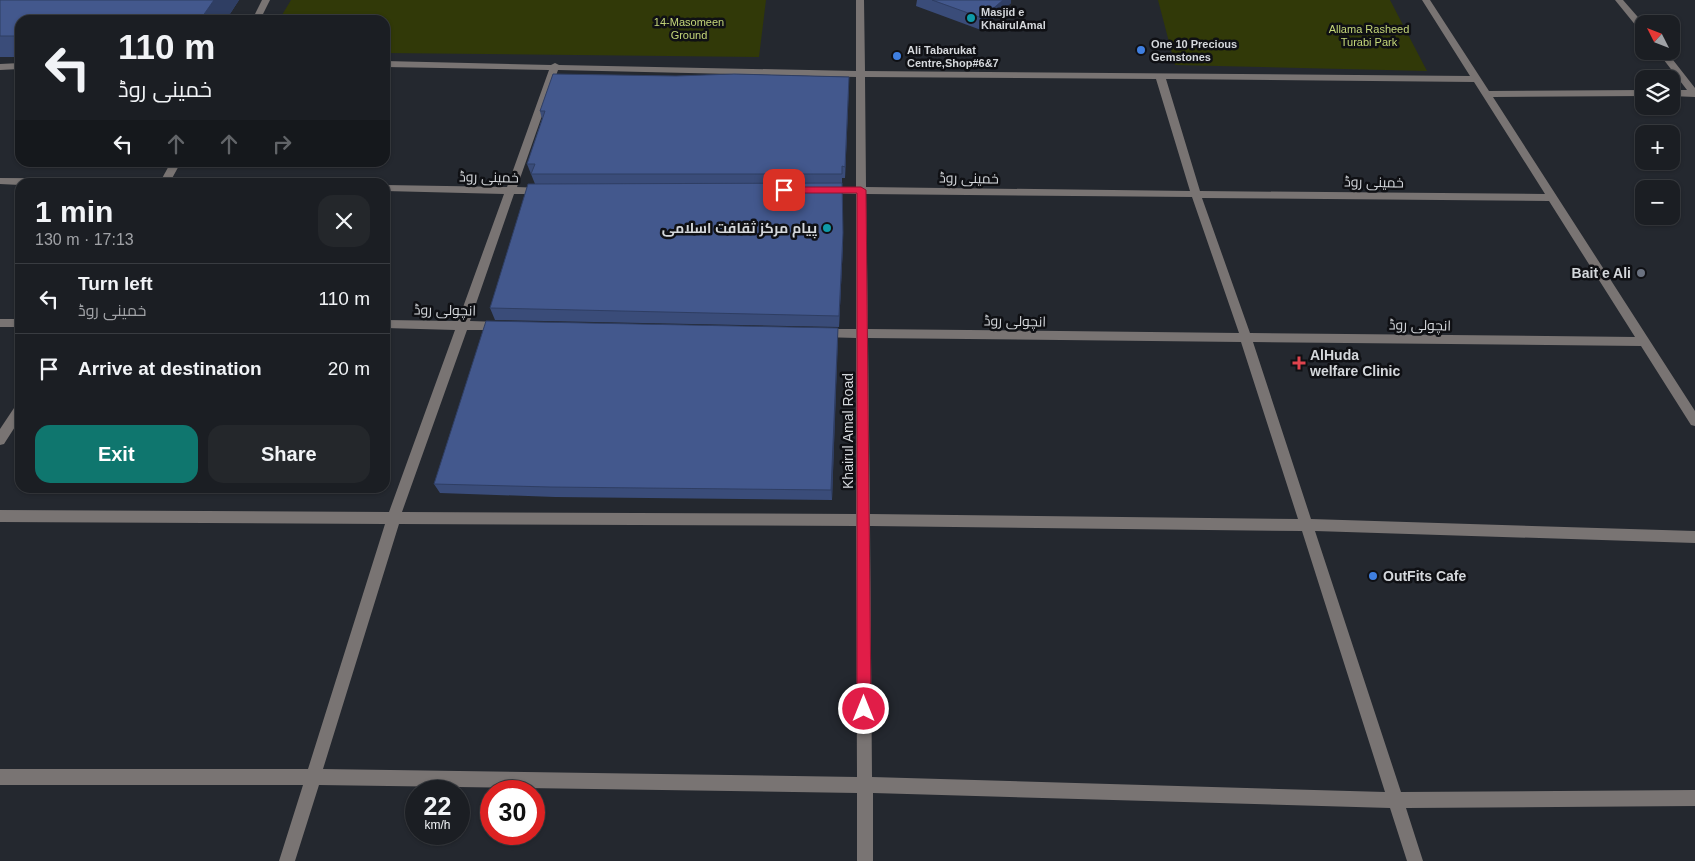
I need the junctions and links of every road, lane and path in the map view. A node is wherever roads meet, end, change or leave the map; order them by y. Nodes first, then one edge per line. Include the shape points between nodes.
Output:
1 (266, 0) edge
2 (860, 0) edge
3 (1426, 0) edge
4 (1620, 0) edge
5 (258, 15) edge
6 (1635, 19) edge
7 (1668, 60) edge
8 (390, 64) edge
9 (15, 66) edge
10 (555, 66) junction
11 (0, 67) edge
12 (861, 74) junction
13 (1160, 76) junction
14 (1476, 79) junction
15 (1635, 93) edge
16 (1680, 93) edge
17 (1485, 94) junction
18 (1695, 94) edge
19 (173, 167) edge
20 (167, 178) edge
21 (0, 181) edge
22 (15, 181) edge
23 (390, 188) edge
24 (813, 190) edge
25 (861, 190) junction
26 (550, 191) edge
27 (511, 192) junction
28 (1196, 194) junction
29 (1552, 198) junction
30 (0, 323) edge
31 (15, 323) edge
32 (390, 324) edge
33 (464, 325) junction
34 (513, 326) edge
35 (812, 333) edge
36 (862, 334) junction
37 (1246, 338) junction
38 (1644, 342) junction
39 (15, 416) edge
40 (1695, 421) edge
41 (0, 440) edge
42 (0, 516) edge
43 (394, 517) junction
44 (863, 520) junction
45 (1306, 525) junction
46 (1695, 537) edge
47 (0, 777) edge
48 (314, 777) junction
49 (865, 785) junction
50 (1695, 798) edge
51 (1395, 800) junction
52 (288, 861) edge
53 (865, 861) edge
54 (1415, 861) edge

1 - 5 street
2 - 12 street, Khairul Amal Road
3 - 14 street
4 - 6 street
7 - 18 street
8 - 10 street
9 - 11 street
10 - 12 street
10 - 27 street
12 - 13 street
12 - 25 street, Khairul Amal Road
13 - 14 street
13 - 28 street
14 - 17 street
15 - 17 street
16 - 18 street
17 - 29 street
19 - 20 street
21 - 22 street
23 - 27 street, خمینی روڈ
24 - 25 street, خمینی روڈ
25 - 28 street, خمینی روڈ
25 - 36 street, Khairul Amal Road
26 - 27 street, خمینی روڈ
27 - 33 street
28 - 29 street, خمینی روڈ
28 - 37 street
29 - 38 street
30 - 31 street
32 - 33 street, انچولی روڈ
33 - 34 street, انچولی روڈ
33 - 43 street
35 - 36 street, انچولی روڈ
36 - 37 street, انچولی روڈ
36 - 44 street, Khairul Amal Road
37 - 38 street, انچولی روڈ
37 - 45 street
38 - 40 street
39 - 41 street
42 - 43 street
43 - 44 street
43 - 48 street
44 - 45 street
44 - 49 street, Khairul Amal Road
45 - 46 street
45 - 51 street
47 - 48 street
48 - 49 street
48 - 52 street
49 - 51 street
49 - 53 street, Khairul Amal Road
50 - 51 street
51 - 54 street

